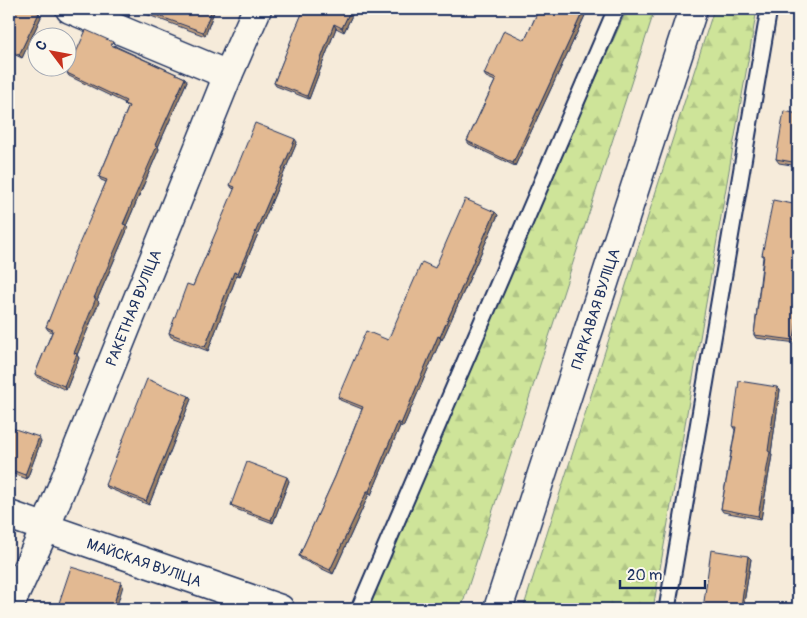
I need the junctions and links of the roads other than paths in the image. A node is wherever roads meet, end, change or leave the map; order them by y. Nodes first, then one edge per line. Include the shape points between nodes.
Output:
1 (70, 9) edge
2 (257, 9) edge
3 (616, 9) edge
4 (693, 9) edge
5 (770, 9) edge
6 (228, 76) junction
7 (9, 515) edge
8 (46, 529) junction
9 (9, 606) edge
10 (280, 609) edge
11 (358, 609) edge
12 (498, 609) edge
13 (667, 609) edge

1 - 6 street
2 - 6 street, РАКЕТНАЯ ВУЛІЦА
3 - 11 lane
4 - 12 street, ПАРКАВАЯ ВУЛІЦА
5 - 13 lane
6 - 8 street, РАКЕТНАЯ ВУЛІЦА
7 - 8 street, МАЙСКАЯ ВУЛІЦА
8 - 9 street, РАКЕТНАЯ ВУЛІЦА
8 - 10 street, МАЙСКАЯ ВУЛІЦА

